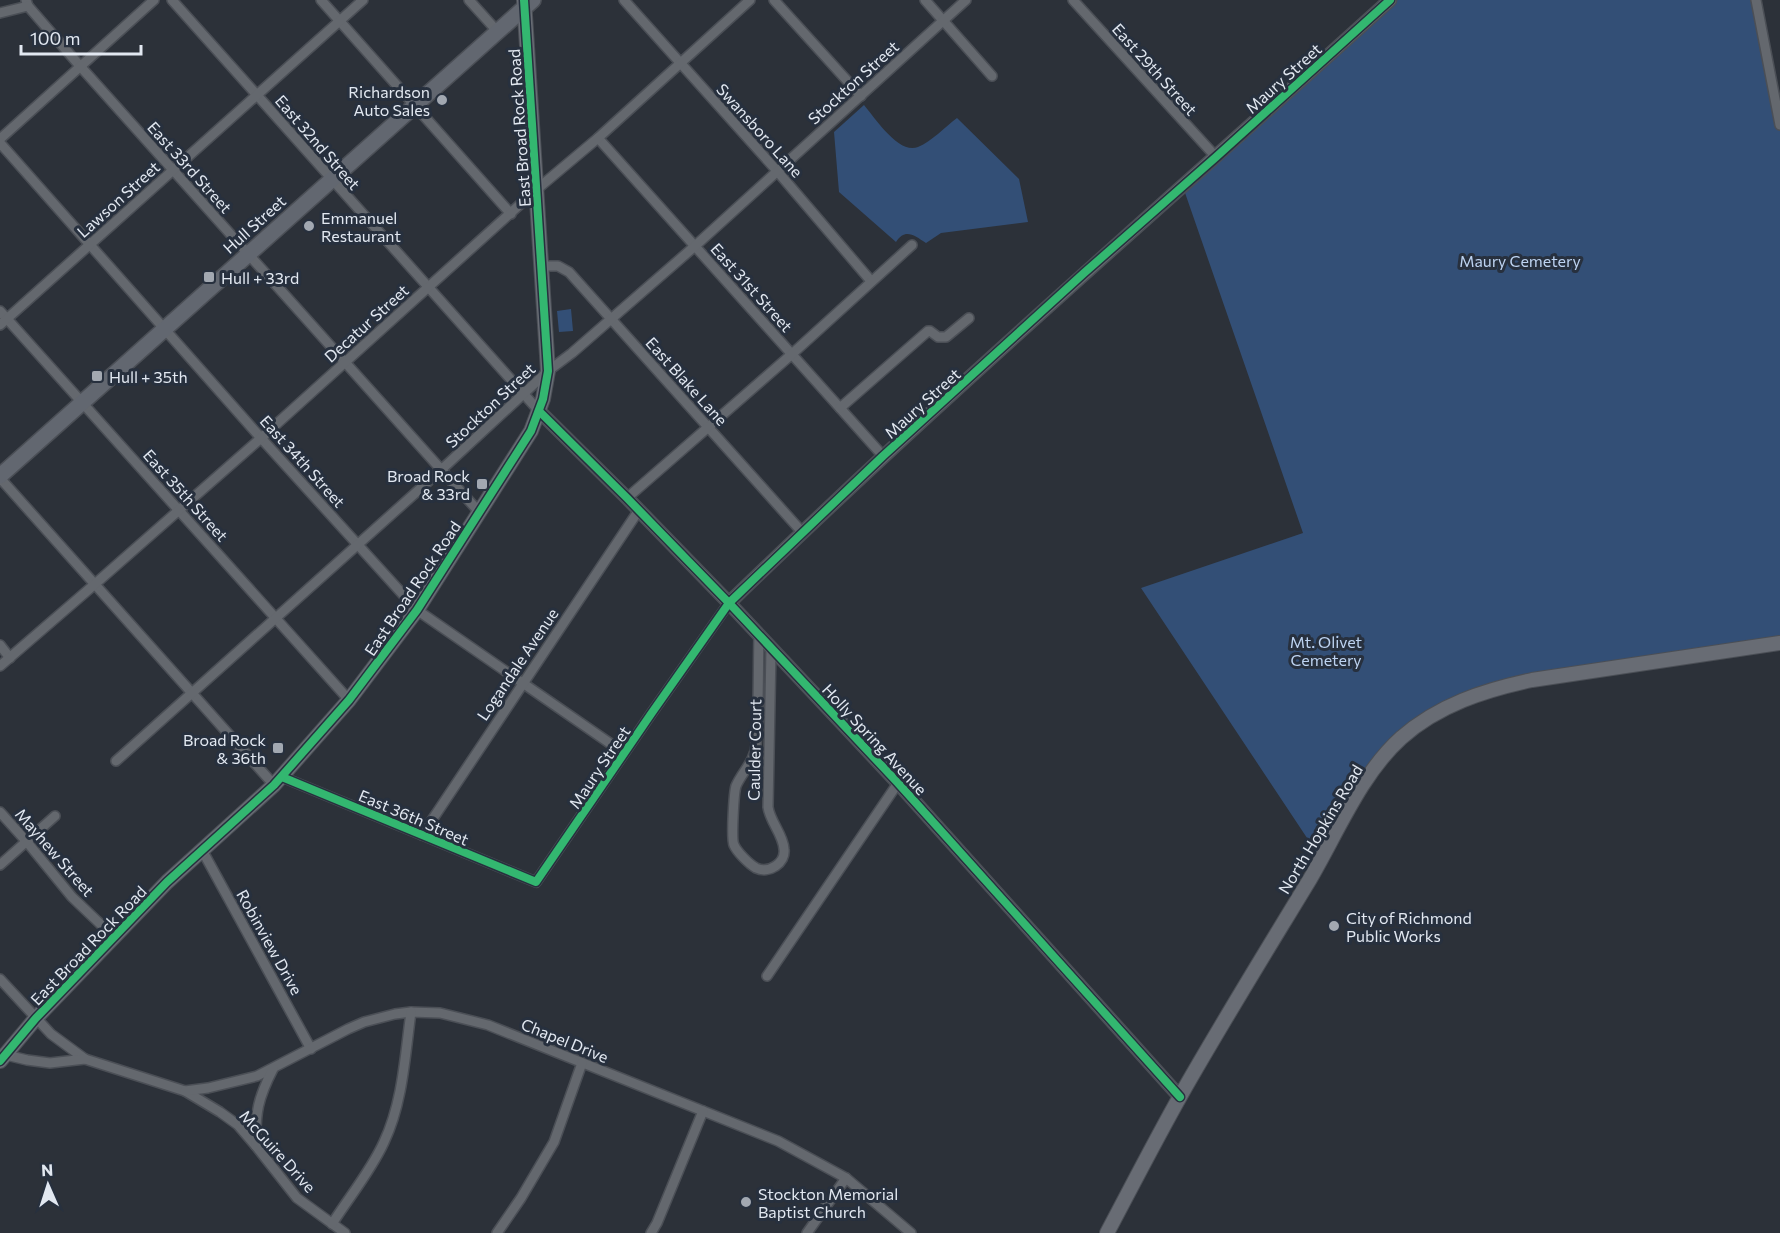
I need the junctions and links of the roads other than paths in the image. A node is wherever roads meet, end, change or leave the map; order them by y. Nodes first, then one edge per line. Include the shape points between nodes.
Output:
1 (154, 0) edge
2 (172, 0) edge
3 (321, 0) edge
4 (363, 0) edge
5 (469, 0) edge
6 (624, 0) edge
7 (750, 0) edge
8 (774, 0) edge
9 (925, 0) edge
10 (966, 0) edge
11 (1073, 0) edge
12 (1390, 0) edge
13 (1756, 0) edge
14 (527, 2) edge
15 (27, 3) edge
16 (0, 13) edge
17 (944, 20) junction
18 (340, 21) junction
19 (497, 32) junction
20 (680, 63) junction
21 (80, 66) junction
22 (992, 76) dead end
23 (257, 95) junction
24 (861, 96) junction
25 (414, 106) junction
26 (1780, 125) edge
27 (597, 138) junction
28 (0, 139) edge
29 (0, 143) edge
30 (1216, 157) junction
31 (173, 170) junction
32 (778, 172) junction
33 (331, 180) junction
34 (537, 190) junction
35 (511, 214) junction
36 (90, 244) junction
37 (912, 245) dead end
38 (695, 246) junction
39 (248, 254) junction
40 (542, 266) junction
41 (871, 281) junction
42 (428, 288) junction
43 (0, 311) edge
44 (969, 318) dead end
45 (611, 319) junction
46 (4, 322) edge
47 (165, 328) junction
48 (792, 354) junction
49 (345, 362) junction
50 (548, 371) junction
51 (524, 394) junction
52 (82, 402) junction
53 (840, 408) junction
54 (539, 411) junction
55 (708, 426) junction
56 (261, 438) junction
57 (883, 456) junction
58 (441, 470) junction
59 (0, 477) edge
60 (627, 498) junction
61 (179, 510) junction
62 (639, 510) junction
63 (480, 513) junction
64 (802, 532) junction
65 (358, 544) junction
66 (96, 584) junction
67 (729, 603) junction
68 (417, 610) junction
69 (276, 619) junction
70 (759, 635) junction
71 (1780, 643) edge
72 (0, 645) edge
73 (771, 648) junction
74 (10, 658) junction
75 (0, 666) edge
76 (523, 683) junction
77 (192, 693) junction
78 (349, 700) junction
79 (624, 753) junction
80 (116, 761) dead end
81 (278, 781) junction
82 (898, 783) junction
83 (0, 812) edge
84 (55, 816) dead end
85 (422, 835) junction
86 (27, 842) junction
87 (202, 850) junction
88 (0, 865) edge
89 (536, 882) joint
90 (114, 937) junction
91 (767, 976) dead end
92 (0, 979) edge
93 (411, 1012) junction
94 (36, 1018) junction
95 (310, 1048) junction
96 (2, 1056) edge
97 (85, 1059) junction
98 (582, 1064) junction
99 (273, 1069) junction
100 (185, 1091) junction
101 (1180, 1097) junction
102 (703, 1111) junction
103 (256, 1146) junction
104 (846, 1178) junction
105 (332, 1224) junction
106 (1109, 1228) edge
107 (345, 1233) edge
108 (497, 1233) edge
109 (651, 1233) edge
110 (807, 1233) edge
111 (911, 1233) edge

1 - 21 street
2 - 23 street, East 32nd Street
3 - 18 street
4 - 18 street, Lawson Street
5 - 19 street
6 - 20 street, Swansboro Lane
7 - 20 street, Decatur Street
8 - 24 street
9 - 17 street
10 - 17 street, Stockton Street
11 - 30 street, East 29th Street
12 - 30 street, Maury Street
13 - 26 street
14 - 19 main road, Hull Street
14 - 34 main road, East Broad Rock Road
15 - 16 street
15 - 21 street, East 33rd Street
17 - 22 street
17 - 24 street, Stockton Street
18 - 23 street, Lawson Street
18 - 25 street
19 - 25 main road, Hull Street
20 - 27 street, Decatur Street
20 - 32 street, Swansboro Lane
21 - 28 street
21 - 31 street, East 33rd Street
23 - 31 street, Lawson Street
23 - 33 street, East 32nd Street
24 - 32 street, Stockton Street
25 - 33 main road, Hull Street
25 - 35 street
27 - 34 street, Decatur Street
27 - 38 street, East 31st Street
29 - 36 street, East 34th Street
30 - 57 street, Maury Street
31 - 36 street, Lawson Street
31 - 39 street, East 33rd Street
32 - 38 street, Stockton Street
32 - 41 street, Swansboro Lane
33 - 39 main road, Hull Street
33 - 42 street, East 32nd Street
34 - 35 street, Decatur Street
34 - 40 main road, East Broad Rock Road
35 - 42 street, Decatur Street
36 - 46 street, Lawson Street
36 - 47 street, East 34th Street
37 - 41 street
38 - 45 street, Stockton Street
38 - 48 street, East 31st Street
39 - 47 main road, Hull Street
39 - 49 street, East 33rd Street
40 - 45 street, East Blake Lane via 558,266 569,272
40 - 50 main road, East Broad Rock Road
41 - 48 street
42 - 49 street, Decatur Street
42 - 51 street, East 32nd Street
43 - 46 street, East 35th Street
44 - 53 street via 946,338 928,331
45 - 50 street, Stockton Street
45 - 55 street, East Blake Lane
46 - 52 street, East 35th Street
47 - 52 main road, Hull Street
47 - 56 street, East 34th Street
48 - 53 street, East 31st Street
48 - 55 street
49 - 56 street, Decatur Street
49 - 58 street, East 33rd Street
50 - 51 street, Stockton Street
50 - 54 main road, East Broad Rock Road
51 - 54 street, East 32nd Street
51 - 58 street, Stockton Street
52 - 59 main road, Hull Street
52 - 61 street, East 35th Street
53 - 57 street, East 31st Street
54 - 60 street, Holly Spring Avenue
54 - 63 main road, East Broad Rock Road
55 - 60 street
55 - 64 street, East Blake Lane
56 - 61 street, Decatur Street
56 - 65 street, East 34th Street
57 - 64 street, Maury Street
58 - 63 street, East 33rd Street
58 - 65 street, Stockton Street
59 - 66 street, East 36th Street
60 - 62 street, Holly Spring Avenue
61 - 66 street, Decatur Street
61 - 69 street, East 35th Street
62 - 67 street, Holly Spring Avenue
62 - 76 street, Logandale Avenue
63 - 68 main road, East Broad Rock Road
64 - 67 street, Maury Street
65 - 68 street, East 34th Street
65 - 69 street, Stockton Street
66 - 74 street, Decatur Street
66 - 77 street, East 36th Street
67 - 70 street, Holly Spring Avenue
67 - 79 street, Maury Street
68 - 76 street, East 34th Street
68 - 78 main road, East Broad Rock Road
69 - 77 street, Stockton Street
69 - 78 street, East 35th Street
70 - 73 street, Holly Spring Avenue
70 - 73 street, Caulder Court via 756,750 736,786 732,838 736,848 763,870 780,863 785,852 768,807
71 - 101 main road, North Hopkins Road via 1500,687 1461,700 1402,737 1354,800
72 - 74 street
73 - 82 street, Holly Spring Avenue
74 - 75 street, Decatur Street
76 - 79 street, East 34th Street
76 - 85 street, Logandale Avenue
77 - 80 street, Stockton Street
77 - 81 street, East 36th Street
78 - 81 main road, East Broad Rock Road
79 - 89 street, Maury Street
81 - 85 street, East 36th Street
81 - 87 main road, East Broad Rock Road
82 - 91 street
82 - 101 street, Holly Spring Avenue
83 - 86 street, Mayhew Street
84 - 86 street
85 - 89 street, East 36th Street
86 - 88 street
86 - 90 street, Mayhew Street via 72,897
87 - 90 main road, East Broad Rock Road
87 - 95 street, Robinview Drive
90 - 94 main road, East Broad Rock Road
92 - 94 street, McGuire Drive
93 - 95 street, Chapel Drive via 364,1022
93 - 98 street, Chapel Drive via 440,1013 488,1025
93 - 105 street via 401,1090 391,1126 374,1161
94 - 96 main road, East Broad Rock Road
94 - 97 street, McGuire Drive
95 - 99 street, Chapel Drive
96 - 97 street, McGuire Drive via 50,1063
97 - 100 street, McGuire Drive
98 - 102 street, Chapel Drive
98 - 108 street via 554,1142
99 - 100 street, Chapel Drive via 238,1081
99 - 103 street via 257,1106
100 - 103 street, McGuire Drive via 238,1125
101 - 106 main road, North Hopkins Road
102 - 104 street, Chapel Drive via 778,1141
102 - 109 street
103 - 105 street, McGuire Drive via 297,1198
104 - 110 street
104 - 111 street, Chapel Drive
105 - 107 street, McGuire Drive

